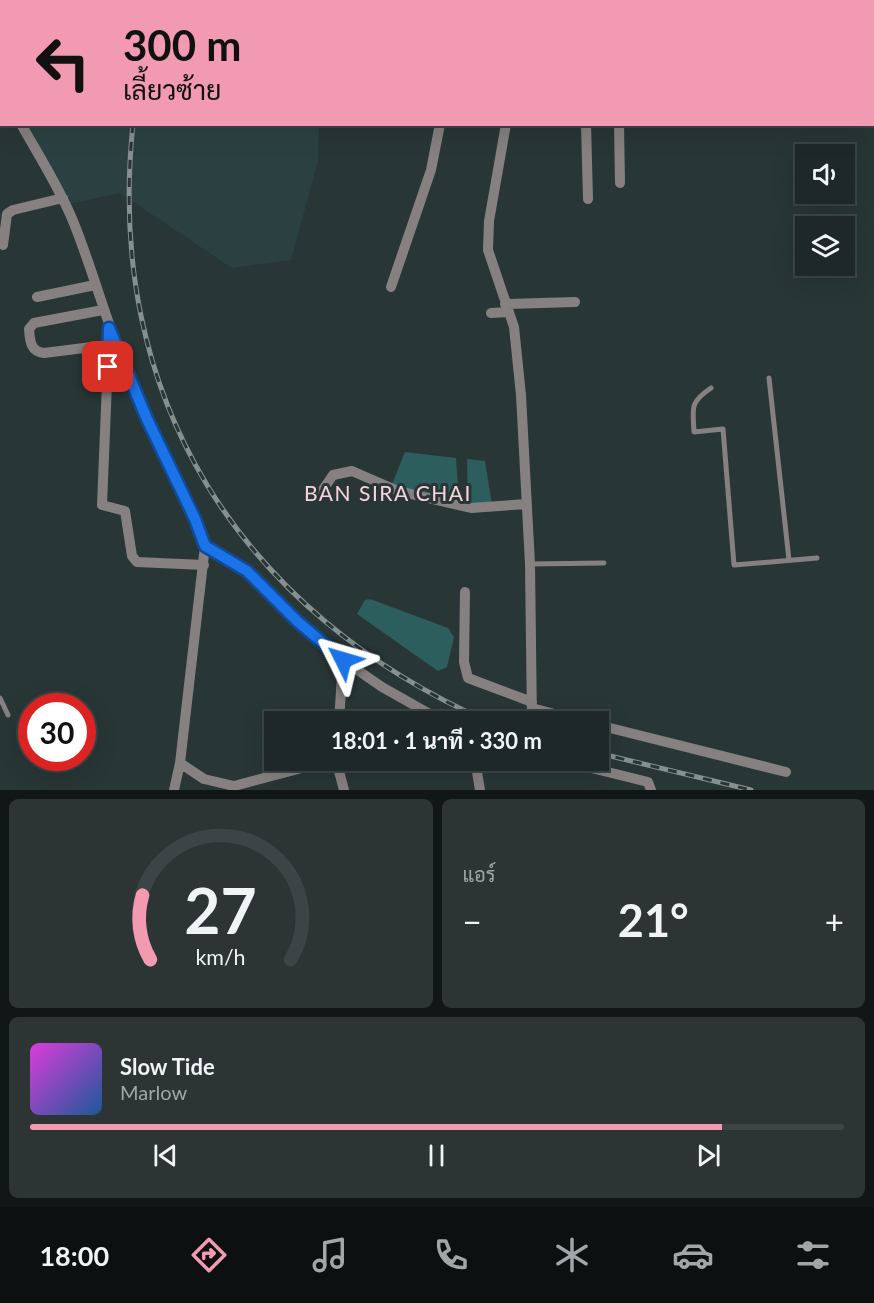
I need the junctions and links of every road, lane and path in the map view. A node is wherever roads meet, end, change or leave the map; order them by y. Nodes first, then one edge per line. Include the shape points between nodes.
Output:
1 (22, 126) edge
2 (440, 126) edge
3 (506, 126) edge
4 (586, 126) edge
5 (619, 126) edge
6 (620, 183) dead end
7 (63, 198) junction
8 (588, 198) dead end
9 (3, 245) dead end
10 (95, 285) junction
11 (392, 287) dead end
12 (37, 297) dead end
13 (575, 302) dead end
14 (507, 308) junction
15 (103, 310) junction
16 (491, 313) dead end
17 (109, 328) junction
18 (108, 345) junction
19 (769, 378) dead end
20 (711, 388) dead end
21 (320, 494) dead end
22 (526, 504) junction
23 (205, 546) junction
24 (817, 558) dead end
25 (789, 560) junction
26 (604, 563) dead end
27 (530, 564) junction
28 (204, 565) junction
29 (465, 592) dead end
30 (343, 660) junction
31 (0, 698) edge
32 (532, 705) junction
33 (340, 711) edge
34 (425, 711) edge
35 (532, 711) edge
36 (550, 711) edge
37 (8, 715) dead end
38 (609, 728) edge
39 (180, 763) junction
40 (295, 771) edge
41 (338, 771) edge
42 (477, 771) edge
43 (604, 771) edge
44 (786, 772) dead end
45 (234, 788) edge
46 (174, 790) edge
47 (344, 790) edge
48 (480, 790) edge
49 (651, 790) edge

1 - 7 street
2 - 11 street via 431,170
3 - 14 street via 489,221 488,250
4 - 8 street
5 - 6 street
7 - 9 street via 7,214
7 - 10 street
10 - 12 street
10 - 15 street
13 - 14 street
14 - 16 street
14 - 22 street via 521,395
15 - 17 street
15 - 18 street via 34,323 29,329 31,346 44,353
17 - 18 street
17 - 23 street
18 - 28 street via 102,506 125,511 132,556 137,562
19 - 25 lane
20 - 25 lane via 696,398 694,432 723,429 734,565
21 - 22 street via 333,475 352,471 398,490 471,508
22 - 27 street
23 - 28 street
23 - 30 street via 247,571
24 - 25 lane
26 - 27 lane
27 - 32 street
28 - 39 street
29 - 32 street via 464,662 468,678
30 - 33 street
30 - 34 street
31 - 37 lane
32 - 35 street
32 - 36 street
38 - 44 street
39 - 45 street via 204,779
39 - 46 street
40 - 45 street
41 - 47 street
42 - 48 street
43 - 49 street via 648,782

